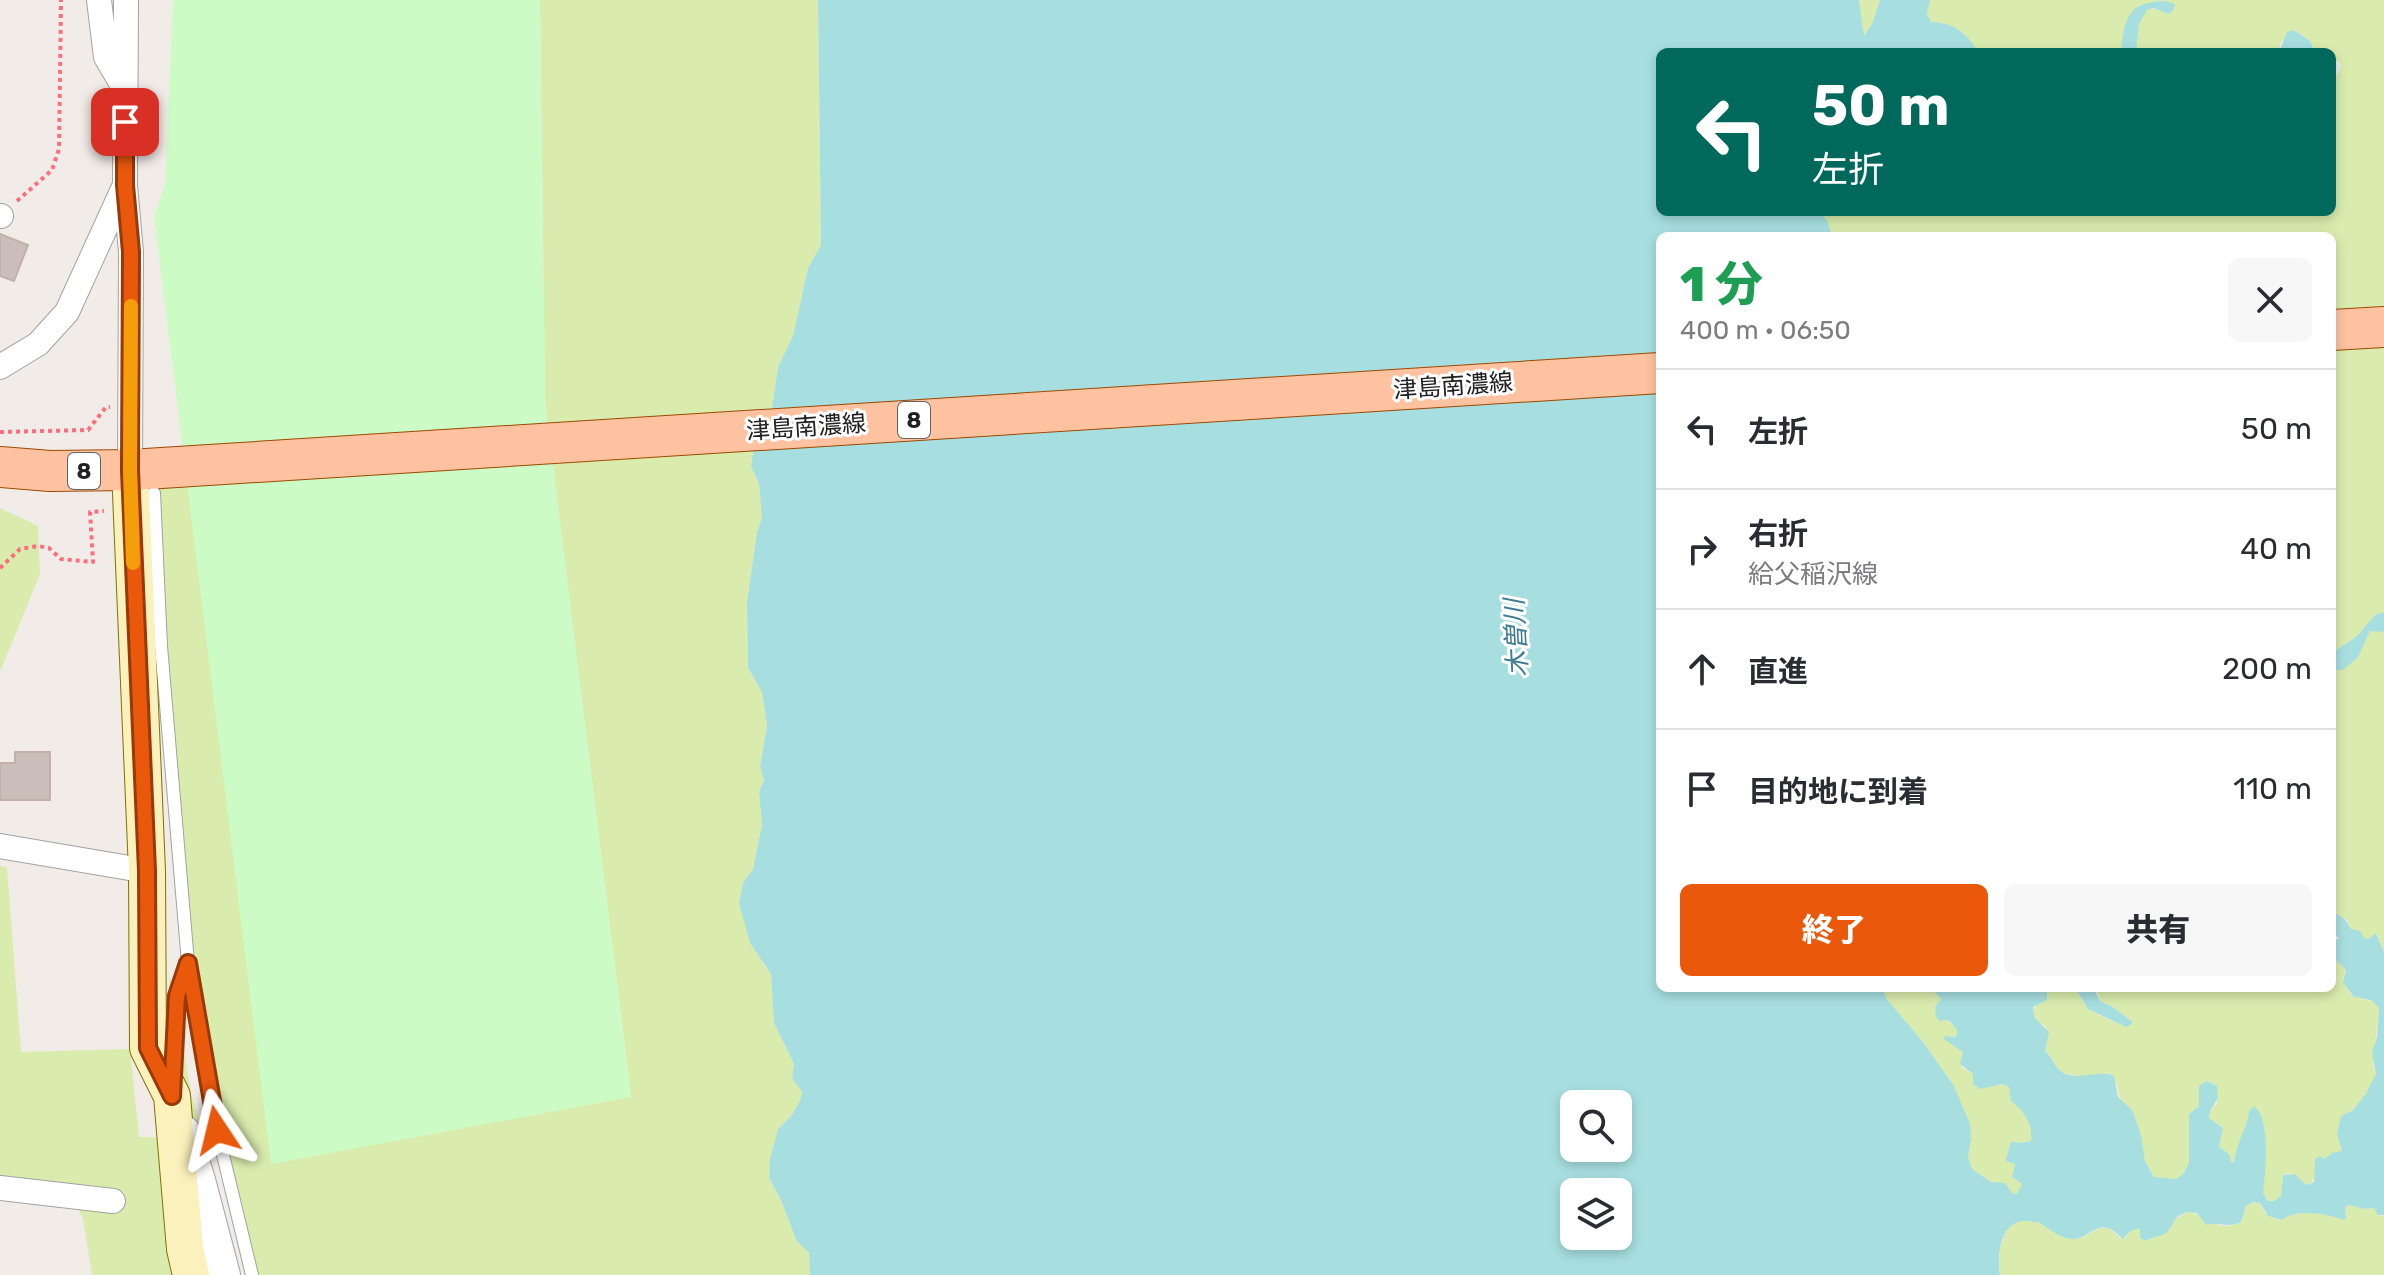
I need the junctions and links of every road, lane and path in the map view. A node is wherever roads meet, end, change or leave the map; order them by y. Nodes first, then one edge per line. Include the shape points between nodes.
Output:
1 (61, 0) edge
2 (99, 0) edge
3 (126, 0) edge
4 (126, 91) junction
5 (125, 185) junction
6 (0, 216) edge
7 (2384, 327) edge
8 (2336, 330) edge
9 (0, 367) edge
10 (1656, 373) edge
11 (129, 408) junction
12 (0, 432) edge
13 (0, 467) edge
14 (146, 486) junction
15 (0, 568) edge
16 (0, 846) edge
17 (147, 871) junction
18 (188, 963) junction
19 (172, 1096) junction
20 (0, 1188) edge
21 (113, 1201) dead end
22 (191, 1275) edge
23 (224, 1275) edge
24 (252, 1275) edge

1 - 6 path via 59,149 52,170
2 - 4 street via 106,57
3 - 4 street
4 - 5 street
5 - 9 street via 67,312 38,344
5 - 11 street via 131,252
7 - 8 main road
10 - 14 main road, 津島南濃線 / 8
11 - 12 path via 106,407 88,430
11 - 14 street
13 - 14 main road, 津島南濃線 / 8
14 - 15 path via 90,512 93,562 61,559 38,546 20,549
14 - 17 main road
14 - 18 lane
16 - 17 street
17 - 19 main road via 148,1048
18 - 19 lane via 177,996
18 - 24 lane via 217,1130
19 - 22 main road
19 - 23 street
20 - 21 street

